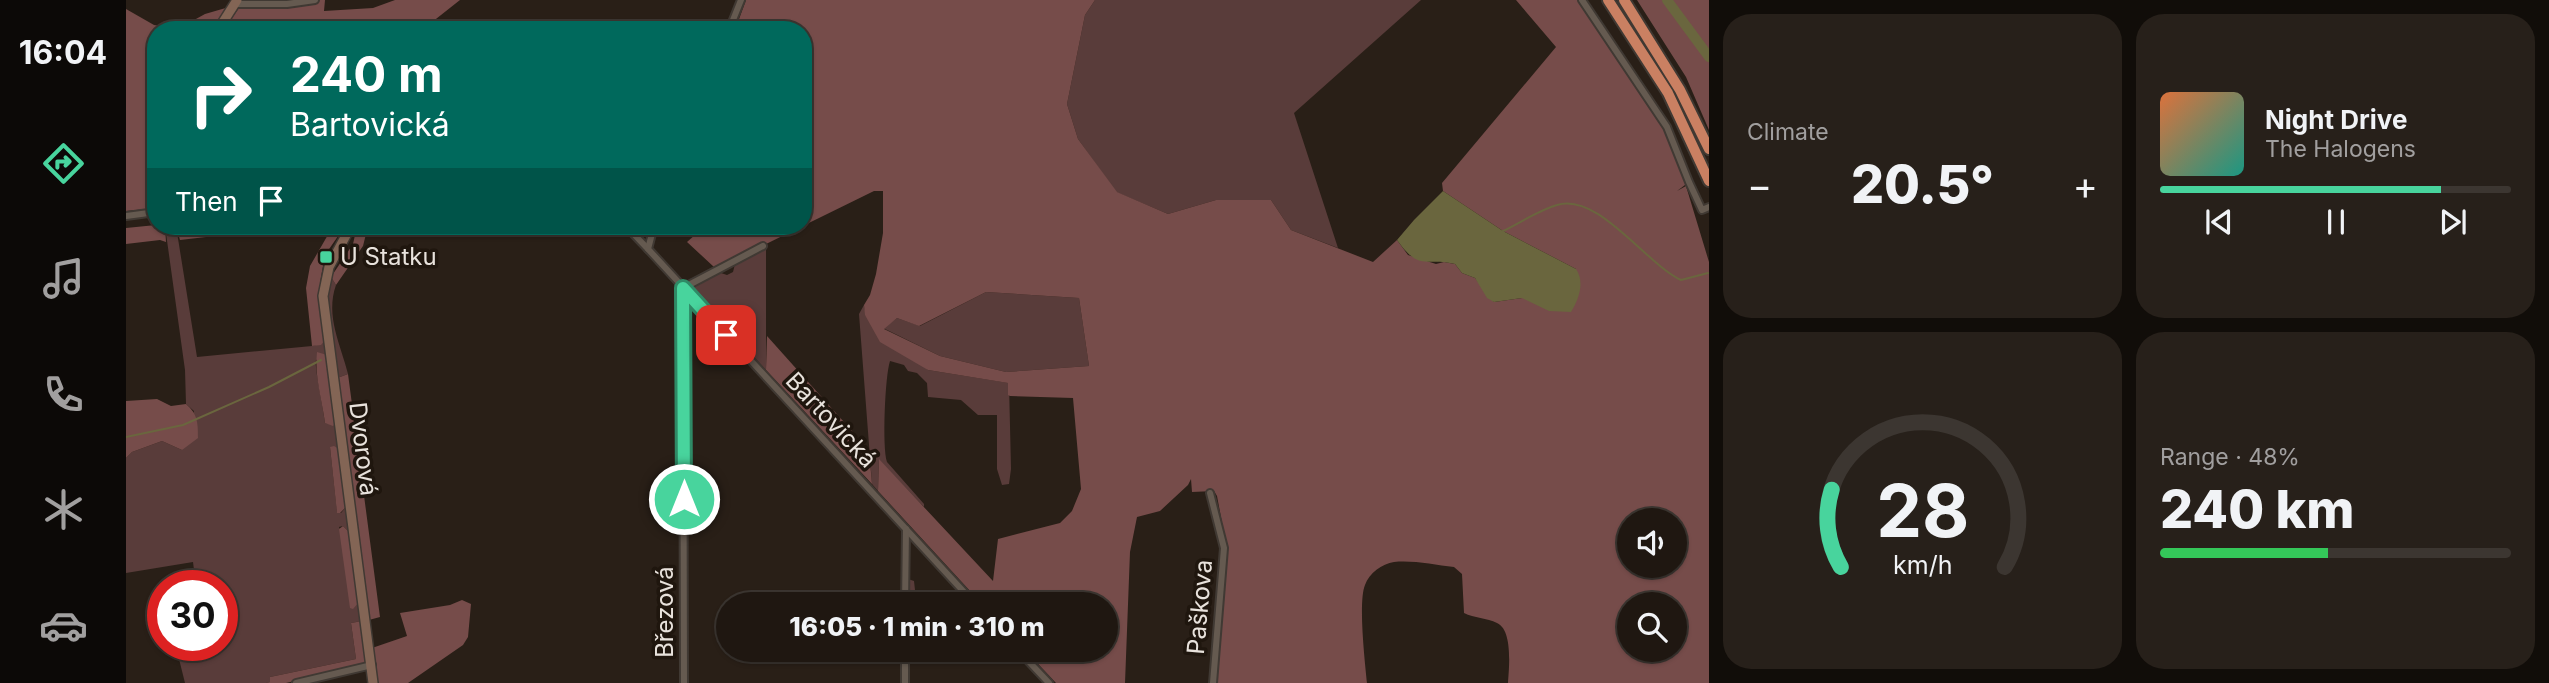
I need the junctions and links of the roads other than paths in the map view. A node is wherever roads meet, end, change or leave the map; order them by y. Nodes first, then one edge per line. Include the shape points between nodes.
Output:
1 (315, 0) edge
2 (741, 0) edge
3 (1582, 0) edge
4 (1608, 0) edge
5 (1624, 0) edge
6 (236, 2) edge
7 (224, 21) edge
8 (733, 21) edge
9 (1709, 149) edge
10 (1709, 181) edge
11 (1709, 207) edge
12 (147, 213) edge
13 (126, 216) edge
14 (346, 235) edge
15 (635, 235) edge
16 (652, 235) edge
17 (763, 246) dead end
18 (648, 249) junction
19 (683, 288) junction
20 (1210, 493) dead end
21 (906, 529) junction
22 (905, 592) edge
23 (964, 592) edge
24 (905, 662) edge
25 (1029, 662) edge
26 (372, 665) junction
27 (296, 683) edge
28 (373, 683) edge
29 (684, 683) edge
30 (905, 683) edge
31 (1049, 683) edge
32 (1213, 683) edge

1 - 6 street
2 - 8 street
3 - 11 street via 1667,127 1702,210
4 - 10 highway via 1668,93
5 - 9 highway via 1680,90
6 - 7 street
12 - 13 street
14 - 26 street, Dvorová via 329,267 323,296
15 - 18 street
16 - 18 street
17 - 19 street
18 - 19 street, Bartovická
19 - 21 street, Bartovická
19 - 29 street, Březová
20 - 32 street, Paškova via 1224,548
21 - 22 street
21 - 23 street, Bartovická
24 - 30 street
25 - 31 street
26 - 27 street
26 - 28 street, Dvorová

